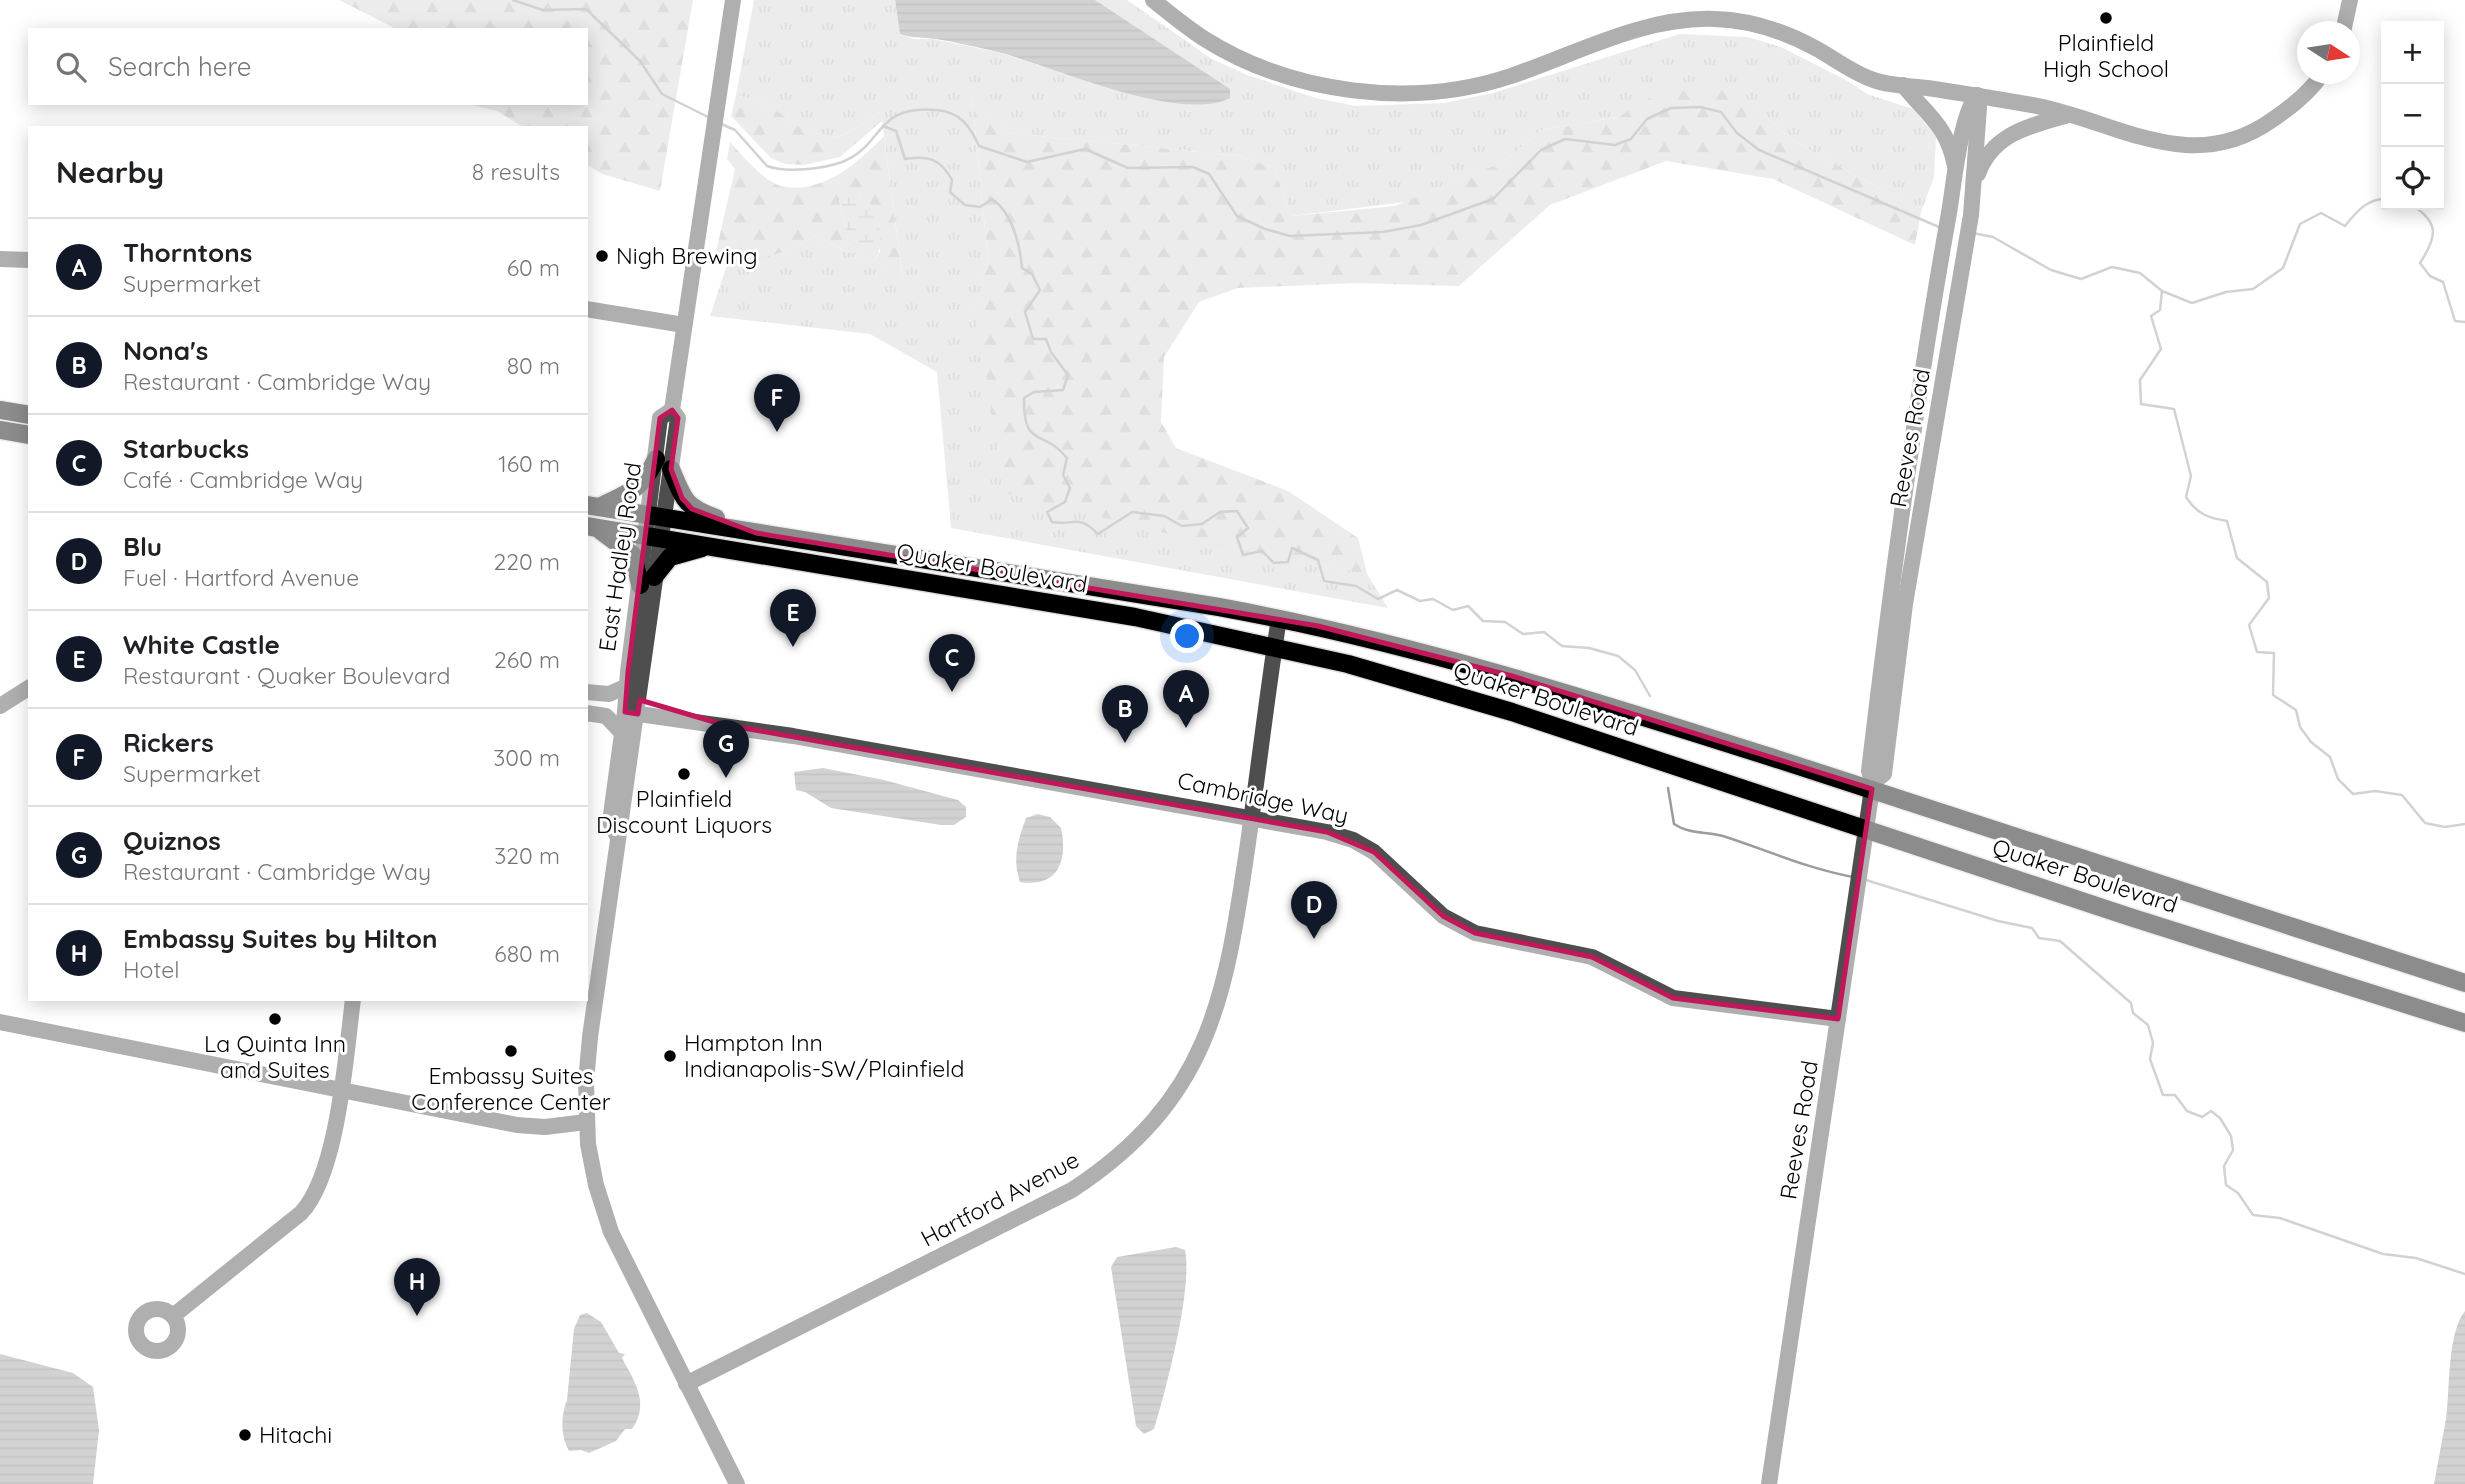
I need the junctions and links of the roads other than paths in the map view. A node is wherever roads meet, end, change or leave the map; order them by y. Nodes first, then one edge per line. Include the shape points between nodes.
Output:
1 (733, 0) edge
2 (1153, 0) edge
3 (2350, 0) edge
4 (2345, 21) edge
5 (2312, 84) edge
6 (1903, 85) junction
7 (1978, 96) junction
8 (2068, 115) junction
9 (1956, 169) junction
10 (1973, 186) junction
11 (0, 259) edge
12 (28, 260) edge
13 (588, 309) edge
14 (684, 325) junction
15 (0, 410) edge
16 (672, 410) junction
17 (28, 415) edge
18 (0, 430) edge
19 (28, 435) edge
20 (656, 459) junction
21 (671, 469) junction
22 (592, 506) edge
23 (656, 517) junction
24 (591, 527) edge
25 (756, 533) junction
26 (653, 537) junction
27 (710, 546) junction
28 (647, 581) junction
29 (1279, 618) junction
30 (1275, 646) junction
31 (28, 688) edge
32 (633, 689) junction
33 (588, 692) edge
34 (0, 706) edge
35 (588, 713) edge
36 (631, 713) junction
37 (721, 724) junction
38 (622, 733) junction
39 (1873, 786) junction
40 (1252, 816) junction
41 (1866, 828) junction
42 (618, 838) junction
43 (2465, 983) edge
44 (353, 1001) edge
45 (1838, 1019) junction
46 (0, 1022) edge
47 (2465, 1023) edge
48 (341, 1090) junction
49 (586, 1122) junction
50 (173, 1316) dead end
51 (686, 1384) junction
52 (737, 1484) edge
53 (1769, 1484) edge

1 - 14 street, East Hadley Road
2 - 6 street via 1205,39 1237,56 1321,85 1369,92 1471,87 1652,27 1690,19 1749,22 1815,48 1874,80
3 - 4 street
5 - 8 street via 2260,129 2219,145 2181,146 2144,139
6 - 7 street
6 - 9 street via 1939,122
7 - 8 street
7 - 9 street, Reeves Road via 1968,106
7 - 10 street, Reeves Road
8 - 10 street via 2003,139 1983,160
9 - 39 street, Reeves Road via 1892,578 1869,771
10 - 39 street, Reeves Road via 1905,604 1884,774
11 - 12 street
13 - 14 street
14 - 16 street, East Hadley Road
15 - 17 main road
16 - 20 street, East Hadley Road via 660,418
16 - 21 street, East Hadley Road via 678,418
18 - 19 main road
20 - 22 main road via 637,490
20 - 23 street, East Hadley Road
21 - 23 street, East Hadley Road
21 - 25 main road via 682,498 692,509
22 - 23 main road, Quaker Boulevard
23 - 25 main road, Quaker Boulevard
23 - 26 street, East Hadley Road
24 - 26 main road, Quaker Boulevard
24 - 28 main road via 633,555
25 - 29 main road, Quaker Boulevard
26 - 27 main road, Quaker Boulevard
26 - 28 street, East Hadley Road
27 - 28 main road via 670,557
27 - 30 main road, Quaker Boulevard via 1135,617
28 - 32 street, East Hadley Road
29 - 30 street, Hartford Avenue
29 - 39 main road, Quaker Boulevard via 1512,676
30 - 40 street, Hartford Avenue
30 - 41 main road, Quaker Boulevard via 1470,699
31 - 34 street
32 - 33 street
32 - 36 street, East Hadley Road
32 - 37 street, Cambridge Way via 656,707 709,716
35 - 38 street via 606,716
36 - 37 street, Cambridge Way
36 - 38 street, East Hadley Road
36 - 42 street, East Hadley Road via 623,824
37 - 40 street, Cambridge Way
38 - 42 street, East Hadley Road via 610,822
39 - 41 street, Reeves Road
39 - 43 main road, Quaker Boulevard
40 - 45 street, Cambridge Way via 1340,835 1364,845 1443,916 1475,933 1592,957 1673,998
40 - 51 street, Hartford Avenue via 1232,951 1214,1019 1185,1077 1136,1138 1072,1190
41 - 45 street, Reeves Road
41 - 47 main road, Quaker Boulevard
42 - 49 street, East Hadley Road via 590,1037
44 - 48 street
45 - 53 street, Reeves Road
46 - 48 street
48 - 49 street via 517,1125
48 - 50 street via 321,1183 309,1206
49 - 51 street, East Hadley Road via 596,1185 611,1232
51 - 52 street, East Hadley Road

